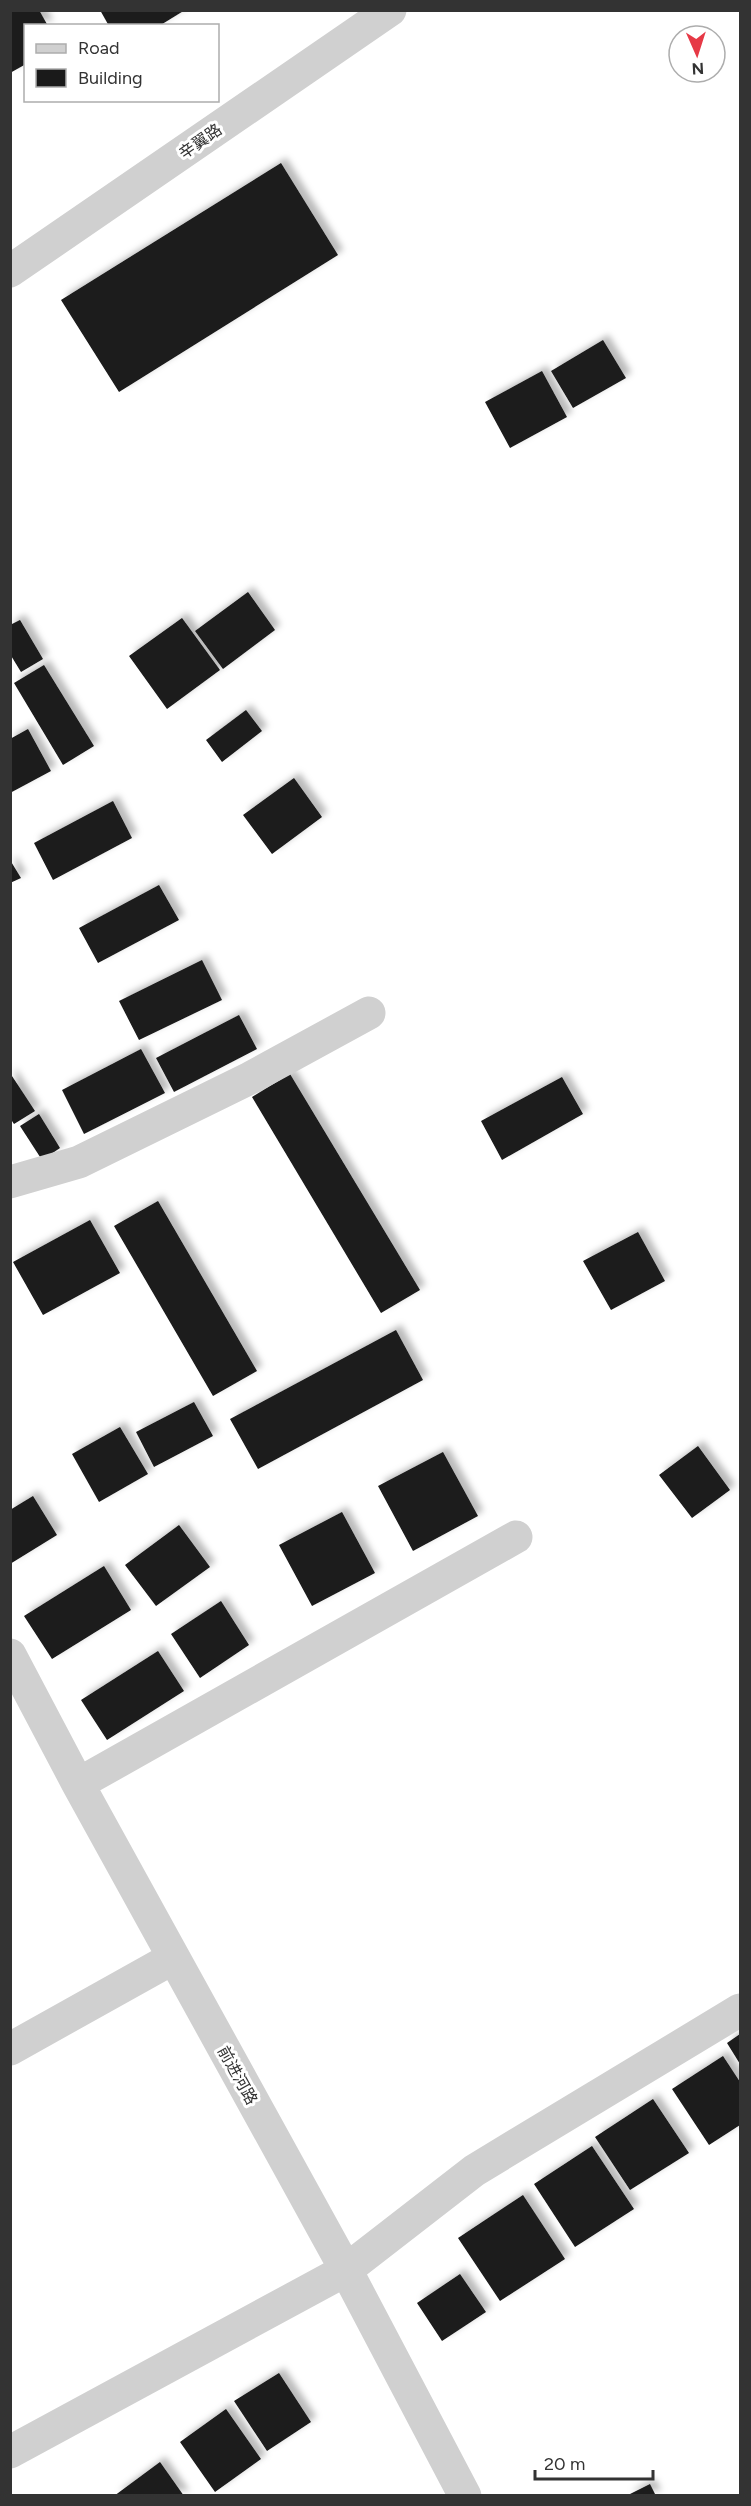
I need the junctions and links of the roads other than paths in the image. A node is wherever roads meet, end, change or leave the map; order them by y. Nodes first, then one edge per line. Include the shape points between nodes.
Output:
1 (390, 10) edge
2 (10, 272) edge
3 (369, 1013) dead end
4 (10, 1182) edge
5 (516, 1538) dead end
6 (11, 1658) edge
7 (78, 1784) junction
8 (173, 1958) junction
9 (741, 2010) edge
10 (10, 2049) edge
11 (346, 2270) junction
12 (10, 2452) edge
13 (465, 2496) edge

1 - 2 street, 辛翼路
3 - 4 street via 250,1078 79,1162
5 - 7 street
6 - 7 street, 前进河路
7 - 8 street, 前进河路
8 - 10 street
8 - 11 street, 前进河路
9 - 11 street via 476,2170
11 - 12 street
11 - 13 street, 前进河路

